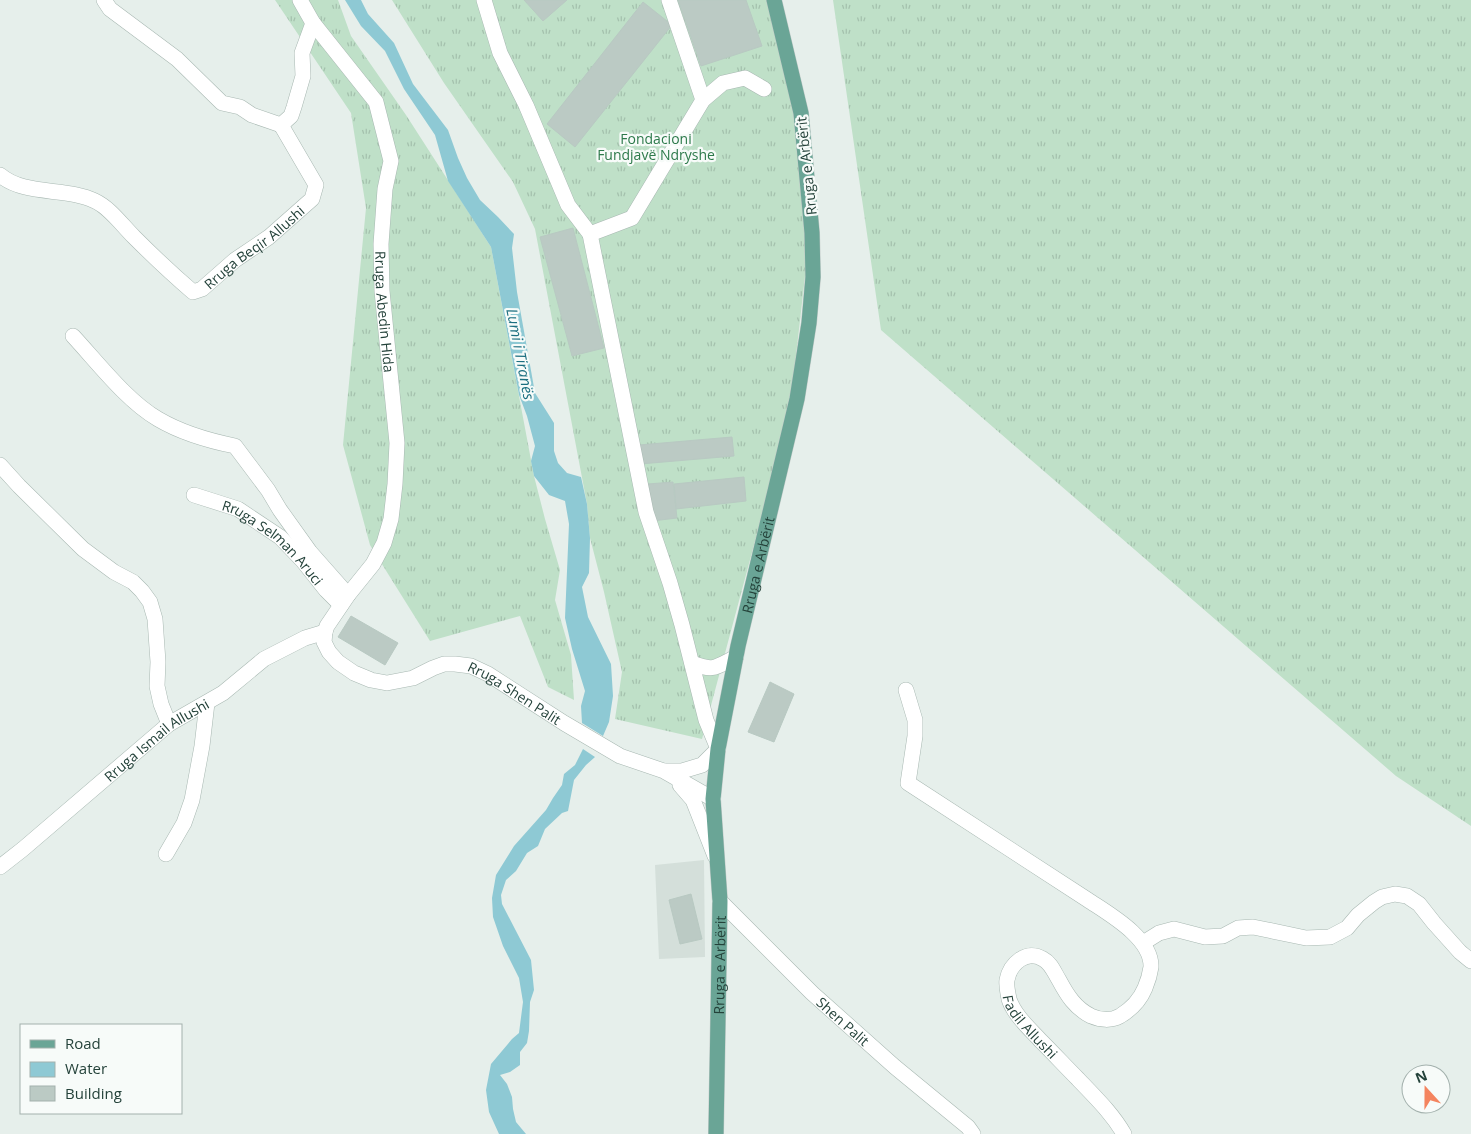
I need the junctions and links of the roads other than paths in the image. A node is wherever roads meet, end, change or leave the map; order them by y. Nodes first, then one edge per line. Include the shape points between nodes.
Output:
1 (104, 0) edge
2 (300, 0) edge
3 (484, 0) edge
4 (670, 0) edge
5 (774, 0) edge
6 (313, 23) junction
7 (764, 89) dead end
8 (703, 100) junction
9 (281, 125) junction
10 (0, 175) edge
11 (590, 234) junction
12 (73, 336) dead end
13 (0, 465) edge
14 (194, 495) dead end
15 (344, 600) junction
16 (325, 632) junction
17 (736, 657) junction
18 (692, 663) junction
19 (906, 690) dead end
20 (207, 703) junction
21 (169, 724) junction
22 (718, 749) junction
23 (664, 770) junction
24 (713, 800) junction
25 (166, 854) dead end
26 (717, 862) junction
27 (0, 866) edge
28 (720, 902) junction
29 (1143, 943) junction
30 (1471, 961) edge
31 (716, 1134) edge
32 (974, 1134) edge
33 (1124, 1134) edge

1 - 9 street via 110,9 177,59 222,103 240,107 252,115
2 - 6 street, Rruga Abedin Hida
3 - 11 street via 500,53 568,205
4 - 8 street
5 - 17 main road, Rruga e Arbërit via 800,113 813,277 797,399
6 - 9 street via 302,53 303,76 294,107 291,116
6 - 15 street, Rruga Abedin Hida via 376,102 391,161 381,244 382,291 397,444 395,484 384,543 373,564
7 - 8 street via 745,78 723,83
8 - 11 street via 632,218
9 - 10 street, Rruga Beqir Allushi via 316,185 312,199 269,237 235,260 202,289 193,292 95,201 13,184
11 - 18 street via 646,512
12 - 15 street via 136,403 159,420 211,441 234,446
13 - 21 street via 84,549 107,568 132,582 150,602 158,654 157,686
14 - 15 street, Rruga Selman Aruci via 238,509 280,537 326,590
15 - 16 street, Rruga Abedin Hida
16 - 20 street, Rruga Ismail Allushi via 305,638 264,659
16 - 23 street, Rruga Shen Palit via 324,642 338,662 370,680 402,681 444,664 471,666 620,756
17 - 18 street via 706,669
17 - 22 main road, Rruga e Arbërit
18 - 22 street via 706,720
19 - 29 street via 915,720 908,783 1088,900
20 - 21 street, Rruga Ismail Allushi
20 - 25 street via 192,800 184,823
21 - 27 street, Rruga Ismail Allushi
22 - 23 street via 702,765 682,771
22 - 24 main road, Rruga e Arbërit
23 - 24 street, Rruga Shen Palit
23 - 26 street via 693,800
24 - 26 main road, Rruga e Arbërit
26 - 28 main road, Rruga e Arbërit
28 - 31 main road, Rruga e Arbërit
28 - 32 street, Shen Palit via 812,993
29 - 30 street via 1158,933 1174,929 1205,937 1223,936 1238,928 1253,927 1306,938 1330,937 1347,928 1374,902 1396,894 1407,896 1419,904
29 - 33 street, Fadil Allushi via 1151,965 1149,977 1143,994 1117,1018 1096,1018 1074,1004 1051,966 1043,959 1027,956 1019,960 1007,981 1010,1002 1017,1012 1103,1104

